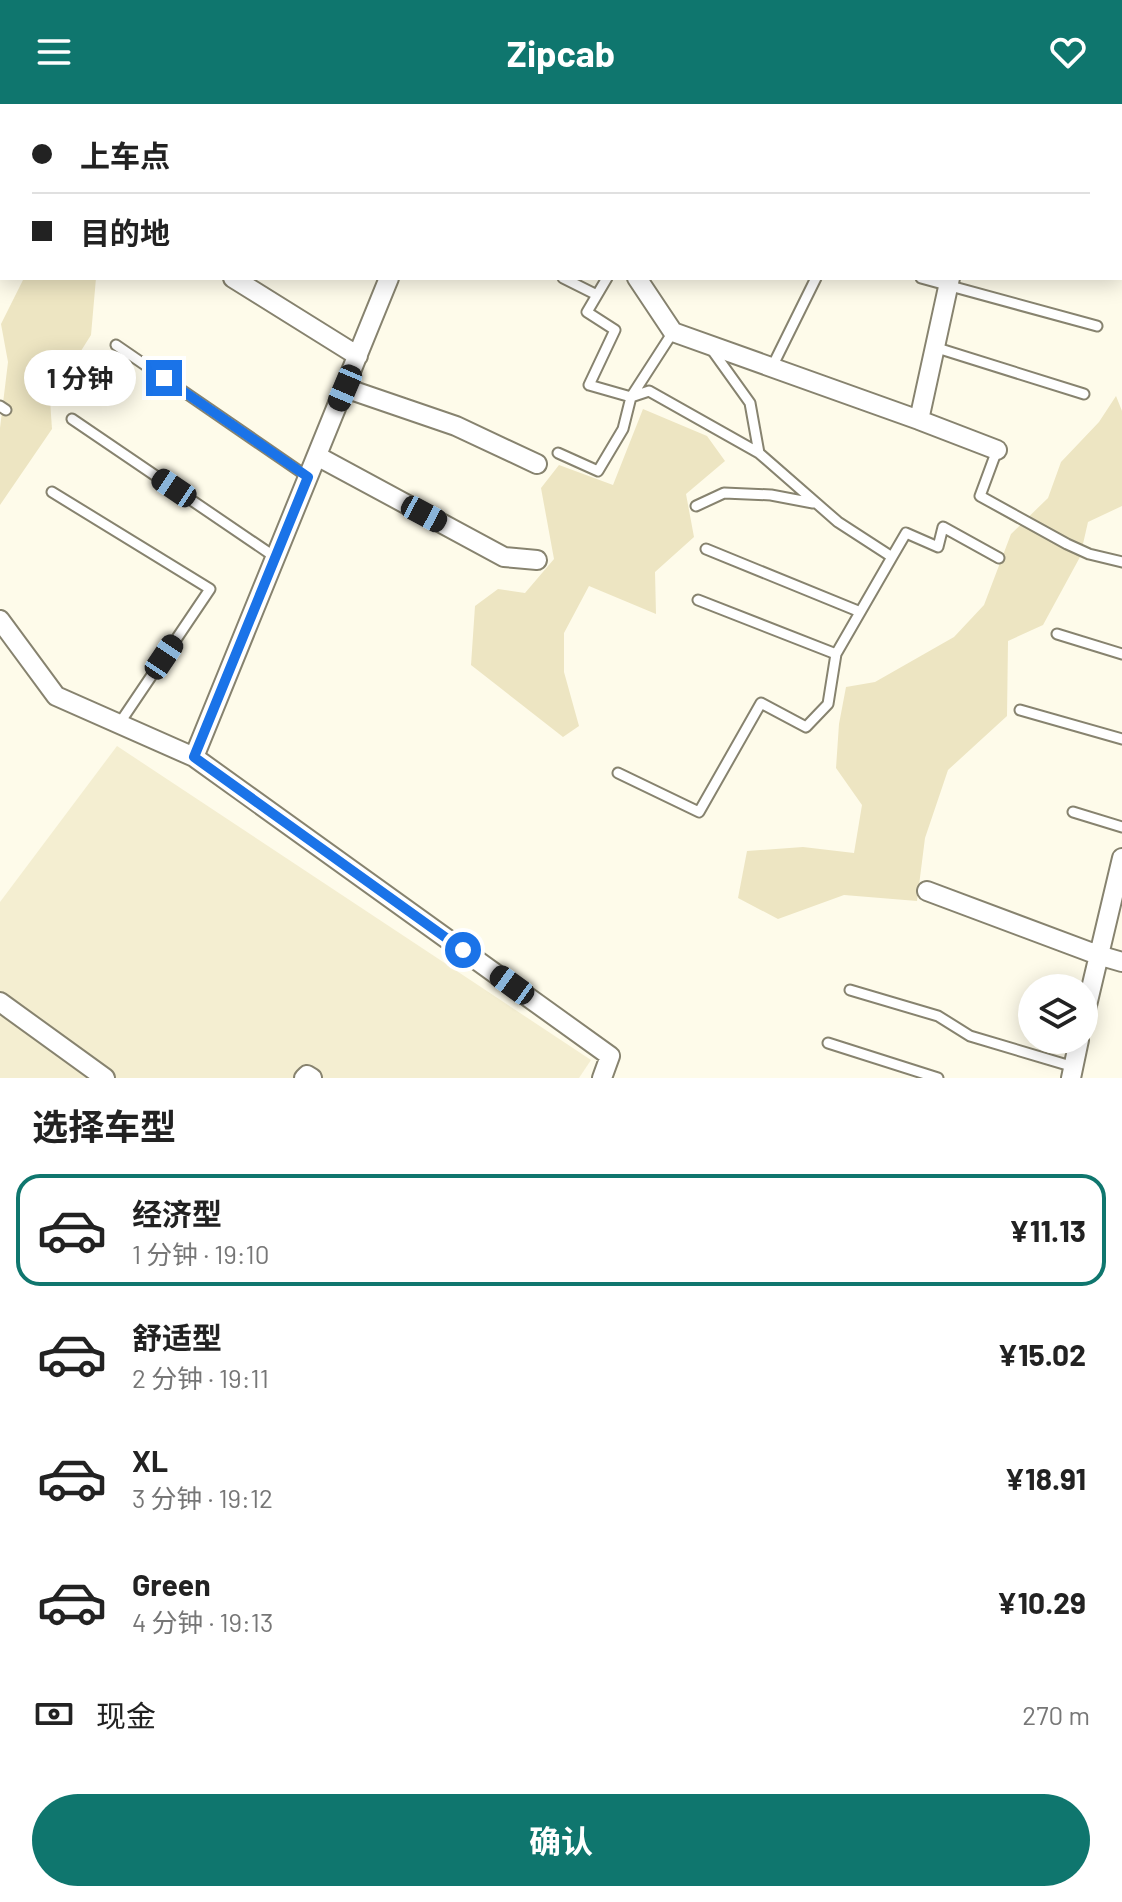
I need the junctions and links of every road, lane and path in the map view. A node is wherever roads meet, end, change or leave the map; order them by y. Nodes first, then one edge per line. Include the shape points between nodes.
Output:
1 (236, 280) edge
2 (388, 280) edge
3 (567, 280) edge
4 (606, 280) edge
5 (638, 280) edge
6 (815, 280) edge
7 (949, 281) edge
8 (597, 295) junction
9 (1097, 326) dead end
10 (673, 332) junction
11 (708, 344) junction
12 (116, 345) dead end
13 (934, 347) junction
14 (358, 356) junction
15 (772, 367) junction
16 (345, 388) junction
17 (1084, 394) dead end
18 (631, 397) junction
19 (72, 419) dead end
20 (919, 420) junction
21 (997, 450) joint
22 (558, 453) dead end
23 (759, 453) junction
24 (317, 456) junction
25 (537, 464) dead end
26 (308, 477) junction
27 (52, 492) dead end
28 (816, 504) junction
29 (696, 506) dead end
30 (706, 549) dead end
31 (275, 557) junction
32 (892, 557) junction
33 (999, 558) dead end
34 (537, 560) dead end
35 (1122, 562) edge
36 (698, 600) dead end
37 (858, 611) junction
38 (0, 620) edge
39 (1057, 634) dead end
40 (836, 654) junction
41 (1122, 654) edge
42 (1020, 710) dead end
43 (119, 724) junction
44 (1122, 739) edge
45 (194, 757) junction
46 (618, 773) dead end
47 (1073, 812) dead end
48 (1122, 827) edge
49 (1122, 858) edge
50 (927, 891) dead end
51 (1117, 895) edge
52 (1098, 955) junction
53 (1122, 962) edge
54 (1094, 974) edge
55 (850, 990) dead end
56 (0, 1002) edge
57 (828, 1043) dead end
58 (1072, 1072) edge
59 (105, 1078) edge
60 (304, 1078) edge
61 (312, 1078) edge
62 (602, 1078) edge
63 (936, 1078) edge

1 - 14 street
2 - 14 street
3 - 8 lane
4 - 8 lane
5 - 10 street
6 - 15 lane
7 - 9 lane
7 - 13 street
8 - 18 lane via 587,312 615,330 589,385
10 - 11 street
10 - 18 lane
11 - 15 street
11 - 23 lane via 750,403
12 - 26 lane
13 - 17 lane
13 - 20 street
14 - 16 street
15 - 20 street
16 - 24 street
16 - 25 street via 456,426
18 - 22 lane via 623,429 598,471
18 - 23 lane via 649,391
19 - 31 lane
20 - 21 street
21 - 35 lane via 980,496 1067,544
23 - 28 lane
24 - 26 street
24 - 34 street via 504,557
26 - 31 street
27 - 43 lane via 210,589
28 - 29 lane via 724,493
28 - 32 lane
30 - 37 lane
31 - 45 street
32 - 33 lane via 906,533 938,547 943,527
32 - 37 lane
36 - 40 lane
37 - 40 lane
38 - 43 street via 56,696
39 - 41 lane
40 - 46 lane via 828,704 806,727 761,703 699,812
42 - 44 lane
43 - 45 street
45 - 62 street via 610,1056
47 - 48 lane
49 - 51 street
50 - 52 street
51 - 52 street
52 - 53 street
52 - 54 street
55 - 58 lane via 938,1016 970,1036
56 - 59 street
57 - 63 lane
60 - 61 street

